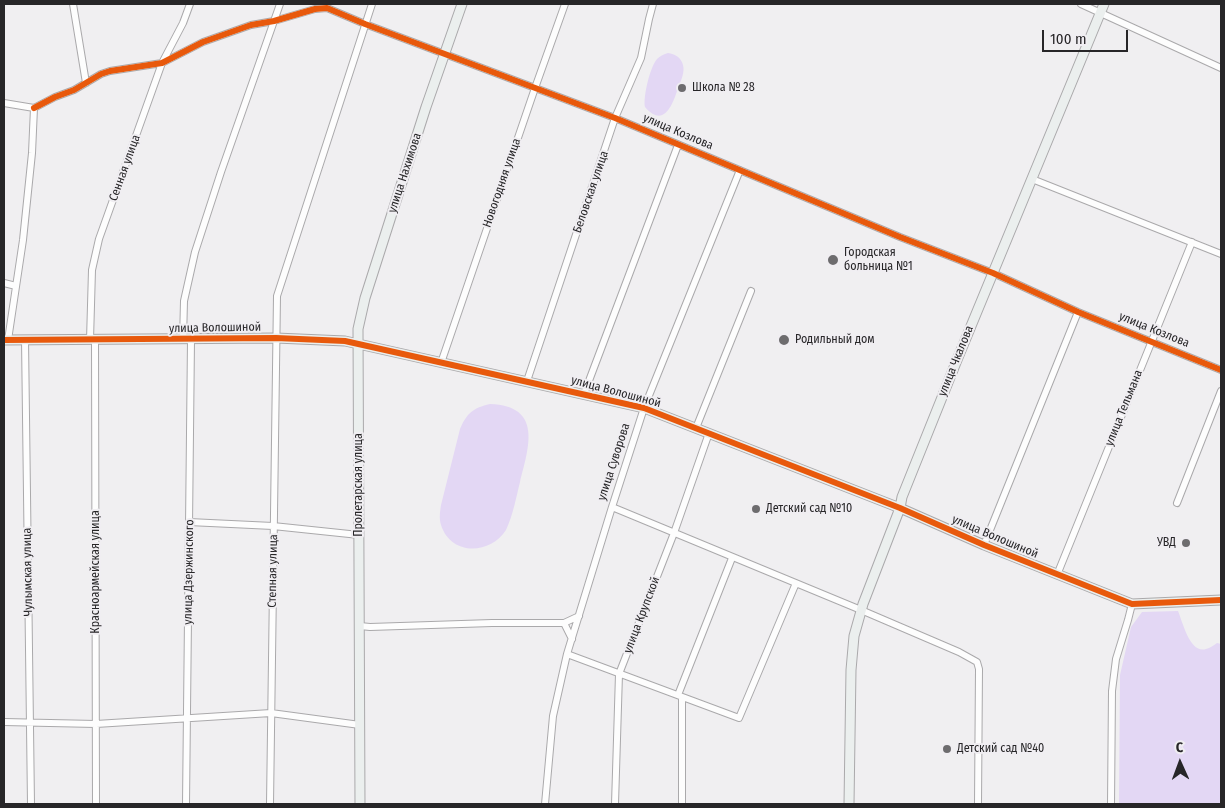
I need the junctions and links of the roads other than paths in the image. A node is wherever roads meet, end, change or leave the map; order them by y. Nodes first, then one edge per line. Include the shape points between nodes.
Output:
1 (73, 4) edge
2 (190, 4) edge
3 (280, 4) edge
4 (372, 4) edge
5 (462, 4) edge
6 (565, 4) edge
7 (653, 4) edge
8 (1081, 4) edge
9 (1102, 8) edge
10 (274, 21) junction
11 (365, 24) junction
12 (444, 55) junction
13 (162, 63) junction
14 (1221, 68) edge
15 (86, 83) junction
16 (535, 88) junction
17 (4, 103) edge
18 (34, 108) junction
19 (616, 118) junction
20 (678, 145) junction
21 (740, 170) junction
22 (1032, 179) junction
23 (1192, 242) junction
24 (1221, 254) edge
25 (993, 274) junction
26 (4, 283) edge
27 (16, 286) junction
28 (751, 291) dead end
29 (1078, 312) junction
30 (276, 338) junction
31 (25, 339) junction
32 (6, 340) edge
33 (92, 340) junction
34 (187, 340) junction
35 (1151, 341) junction
36 (358, 344) junction
37 (442, 363) junction
38 (1221, 370) edge
39 (527, 381) junction
40 (1221, 391) edge
41 (584, 394) junction
42 (644, 408) junction
43 (696, 428) junction
44 (710, 433) junction
45 (1177, 503) dead end
46 (612, 507) junction
47 (900, 508) junction
48 (189, 522) junction
49 (273, 526) junction
50 (674, 533) junction
51 (359, 534) junction
52 (984, 545) junction
53 (732, 558) junction
54 (1057, 575) junction
55 (796, 584) junction
56 (1221, 600) edge
57 (1132, 604) junction
58 (861, 610) junction
59 (579, 616) junction
60 (564, 623) junction
61 (360, 626) junction
62 (572, 638) junction
63 (567, 654) junction
64 (619, 674) junction
65 (680, 696) junction
66 (271, 712) junction
67 (188, 720) junction
68 (4, 722) edge
69 (31, 724) junction
70 (96, 724) junction
71 (360, 725) junction
72 (31, 804) edge
73 (96, 804) edge
74 (186, 804) edge
75 (270, 804) edge
76 (360, 804) edge
77 (545, 804) edge
78 (615, 804) edge
79 (682, 804) edge
80 (849, 804) edge
81 (978, 804) edge
82 (1111, 804) edge

1 - 15 street
2 - 13 street, Сенная улица
3 - 10 street, улица Дзержинского
4 - 11 street, Степная улица
5 - 12 street, улица Нахимова
6 - 16 street, Новогодняя улица
7 - 19 street, Беловская улица via 641,58
8 - 9 street
9 - 14 street
9 - 22 street, улица Чкалова
10 - 11 street, улица Козлова via 327,8
10 - 13 street, улица Козлова via 231,31
10 - 34 street, улица Дзержинского via 195,252 184,301
11 - 12 street, улица Козлова
11 - 30 street, Степная улица via 277,296
12 - 16 street, улица Козлова
12 - 36 street, улица Нахимова via 365,298
13 - 15 street, улица Козлова via 110,71
13 - 33 street, Сенная улица via 96,249 90,287
15 - 18 street, улица Козлова
16 - 19 street, улица Козлова
16 - 37 street, Новогодняя улица
17 - 18 street
18 - 27 street via 32,153
19 - 20 street, улица Козлова
19 - 39 street, Беловская улица
20 - 21 street, улица Козлова
20 - 41 street
21 - 25 street, улица Козлова
21 - 42 street, улица Суворова
22 - 23 street
22 - 25 street, улица Чкалова
23 - 24 street
23 - 35 street, улица Тельмана
25 - 29 street, улица Козлова
25 - 47 street, улица Чкалова
26 - 27 street
27 - 32 street
28 - 43 street
29 - 35 street, улица Козлова
29 - 52 street
30 - 34 street, улица Волошиной
30 - 36 street, улица Волошиной
30 - 49 street, Степная улица
31 - 32 street, улица Волошиной
31 - 33 street, улица Волошиной
31 - 69 street, Чулымская улица
33 - 34 street, улица Волошиной
33 - 70 street, Красноармейская улица
34 - 48 street, улица Дзержинского
35 - 38 street, улица Козлова
35 - 54 street, улица Тельмана
36 - 37 street, улица Волошиной
36 - 51 street, Пролетарская улица
37 - 39 street, улица Волошиной
39 - 41 street, улица Волошиной
40 - 45 street
41 - 42 street, улица Волошиной
42 - 43 street, улица Волошиной
42 - 46 street, улица Суворова
43 - 44 street, улица Волошиной
44 - 47 street, улица Волошиной
44 - 50 street, улица Крупской
46 - 50 street
46 - 59 street, улица Суворова
47 - 52 street, улица Волошиной
47 - 58 street, улица Чкалова
48 - 49 street
48 - 67 street, улица Дзержинского
49 - 51 street
49 - 66 street, Степная улица
50 - 53 street
50 - 64 street, улица Крупской
51 - 61 street, Пролетарская улица
52 - 54 street, улица Волошиной
53 - 55 street
53 - 65 street
54 - 57 street, улица Волошиной
55 - 58 street
55 - 65 street via 739,718
56 - 57 street, улица Волошиной
57 - 82 street via 1116,659 1112,691
58 - 80 street, улица Чкалова via 854,644
58 - 81 street via 977,662
59 - 60 street
59 - 62 street, улица Суворова
60 - 61 street
60 - 62 street
61 - 71 street, Пролетарская улица
62 - 63 street, улица Суворова
63 - 64 street
63 - 77 street, улица Суворова via 552,716
64 - 65 street
64 - 78 street, улица Крупской
65 - 79 street
66 - 67 street
66 - 71 street
66 - 75 street, Степная улица
67 - 70 street
67 - 74 street, улица Дзержинского
68 - 69 street
69 - 70 street
69 - 72 street, Чулымская улица
70 - 73 street, Красноармейская улица
71 - 76 street, Пролетарская улица

